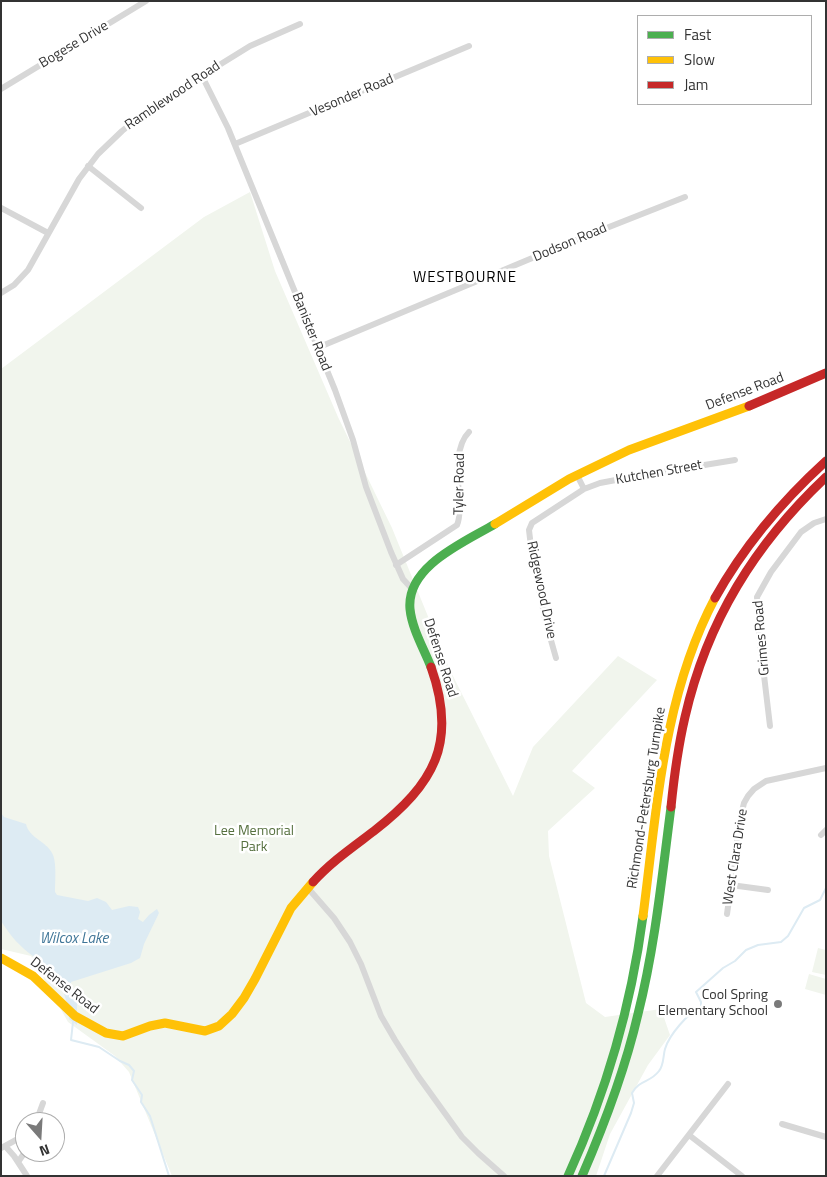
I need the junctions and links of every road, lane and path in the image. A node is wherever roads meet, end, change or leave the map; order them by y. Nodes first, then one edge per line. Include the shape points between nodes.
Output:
1 (146, 1) edge
2 (300, 24) dead end
3 (469, 46) dead end
4 (202, 76) junction
5 (1, 89) edge
6 (235, 144) junction
7 (88, 166) junction
8 (685, 197) dead end
9 (1, 208) edge
10 (141, 208) dead end
11 (48, 233) junction
12 (1, 293) edge
13 (317, 348) junction
14 (826, 373) edge
15 (468, 432) dead end
16 (735, 460) dead end
17 (826, 461) edge
18 (577, 475) junction
19 (826, 476) edge
20 (584, 489) junction
21 (826, 519) edge
22 (396, 565) junction
23 (413, 590) junction
24 (556, 658) dead end
25 (770, 726) dead end
26 (826, 768) edge
27 (731, 885) junction
28 (307, 887) junction
29 (768, 890) dead end
30 (726, 914) dead end
31 (1, 958) edge
32 (728, 1084) dead end
33 (43, 1103) dead end
34 (40, 1112) edge
35 (782, 1124) dead end
36 (689, 1135) junction
37 (826, 1137) edge
38 (15, 1141) edge
39 (4, 1147) edge
40 (15, 1159) edge
41 (18, 1162) edge
42 (27, 1176) edge
43 (504, 1176) edge
44 (568, 1176) edge
45 (582, 1176) edge
46 (657, 1176) edge
47 (742, 1176) edge

1 - 5 street, Bogese Drive
2 - 4 street, Ramblewood Road via 250,46
3 - 6 street, Vesonder Road
4 - 6 street, Banister Road
4 - 7 street, Ramblewood Road via 137,118
6 - 13 street, Banister Road
7 - 10 street
7 - 11 street, Ramblewood Road
8 - 13 street, Dodson Road
9 - 11 street
11 - 12 street, Ramblewood Road via 28,270
13 - 22 street, Banister Road via 346,419 366,487
14 - 18 main road, Defense Road via 766,400 644,444
15 - 22 street, Tyler Road via 460,451 459,521
16 - 20 street, Kutchen Street via 600,483
17 - 44 main road, Richmond-Petersburg Turnpike via 776,510 731,571 706,618 685,671 671,726 629,1002 601,1096
18 - 20 street
18 - 23 main road, Defense Road via 435,560 423,572
19 - 45 main road, Richmond-Petersburg Turnpike via 788,514 750,563 721,615 701,661 681,733 650,951 636,1022 612,1103
20 - 24 street, Ridgewood Drive via 533,522 529,530 545,619
21 - 25 street, Grimes Road via 801,532 757,597
22 - 23 street, Banister Road
23 - 28 main road, Defense Road via 412,617 442,702 443,728 438,754 429,774 412,796
26 - 27 street, West Clara Drive via 766,781 748,796 740,820
27 - 29 street
27 - 30 street, West Clara Drive
28 - 31 main road, Defense Road via 289,913 259,974 234,1011 222,1024 206,1031 165,1023 134,1034 106,1033 58,1002 34,977
28 - 43 street via 350,942 381,1016 414,1070 462,1137
32 - 36 street
33 - 34 street
35 - 37 street
36 - 46 street
36 - 47 street
38 - 39 street
39 - 40 street
41 - 42 street

